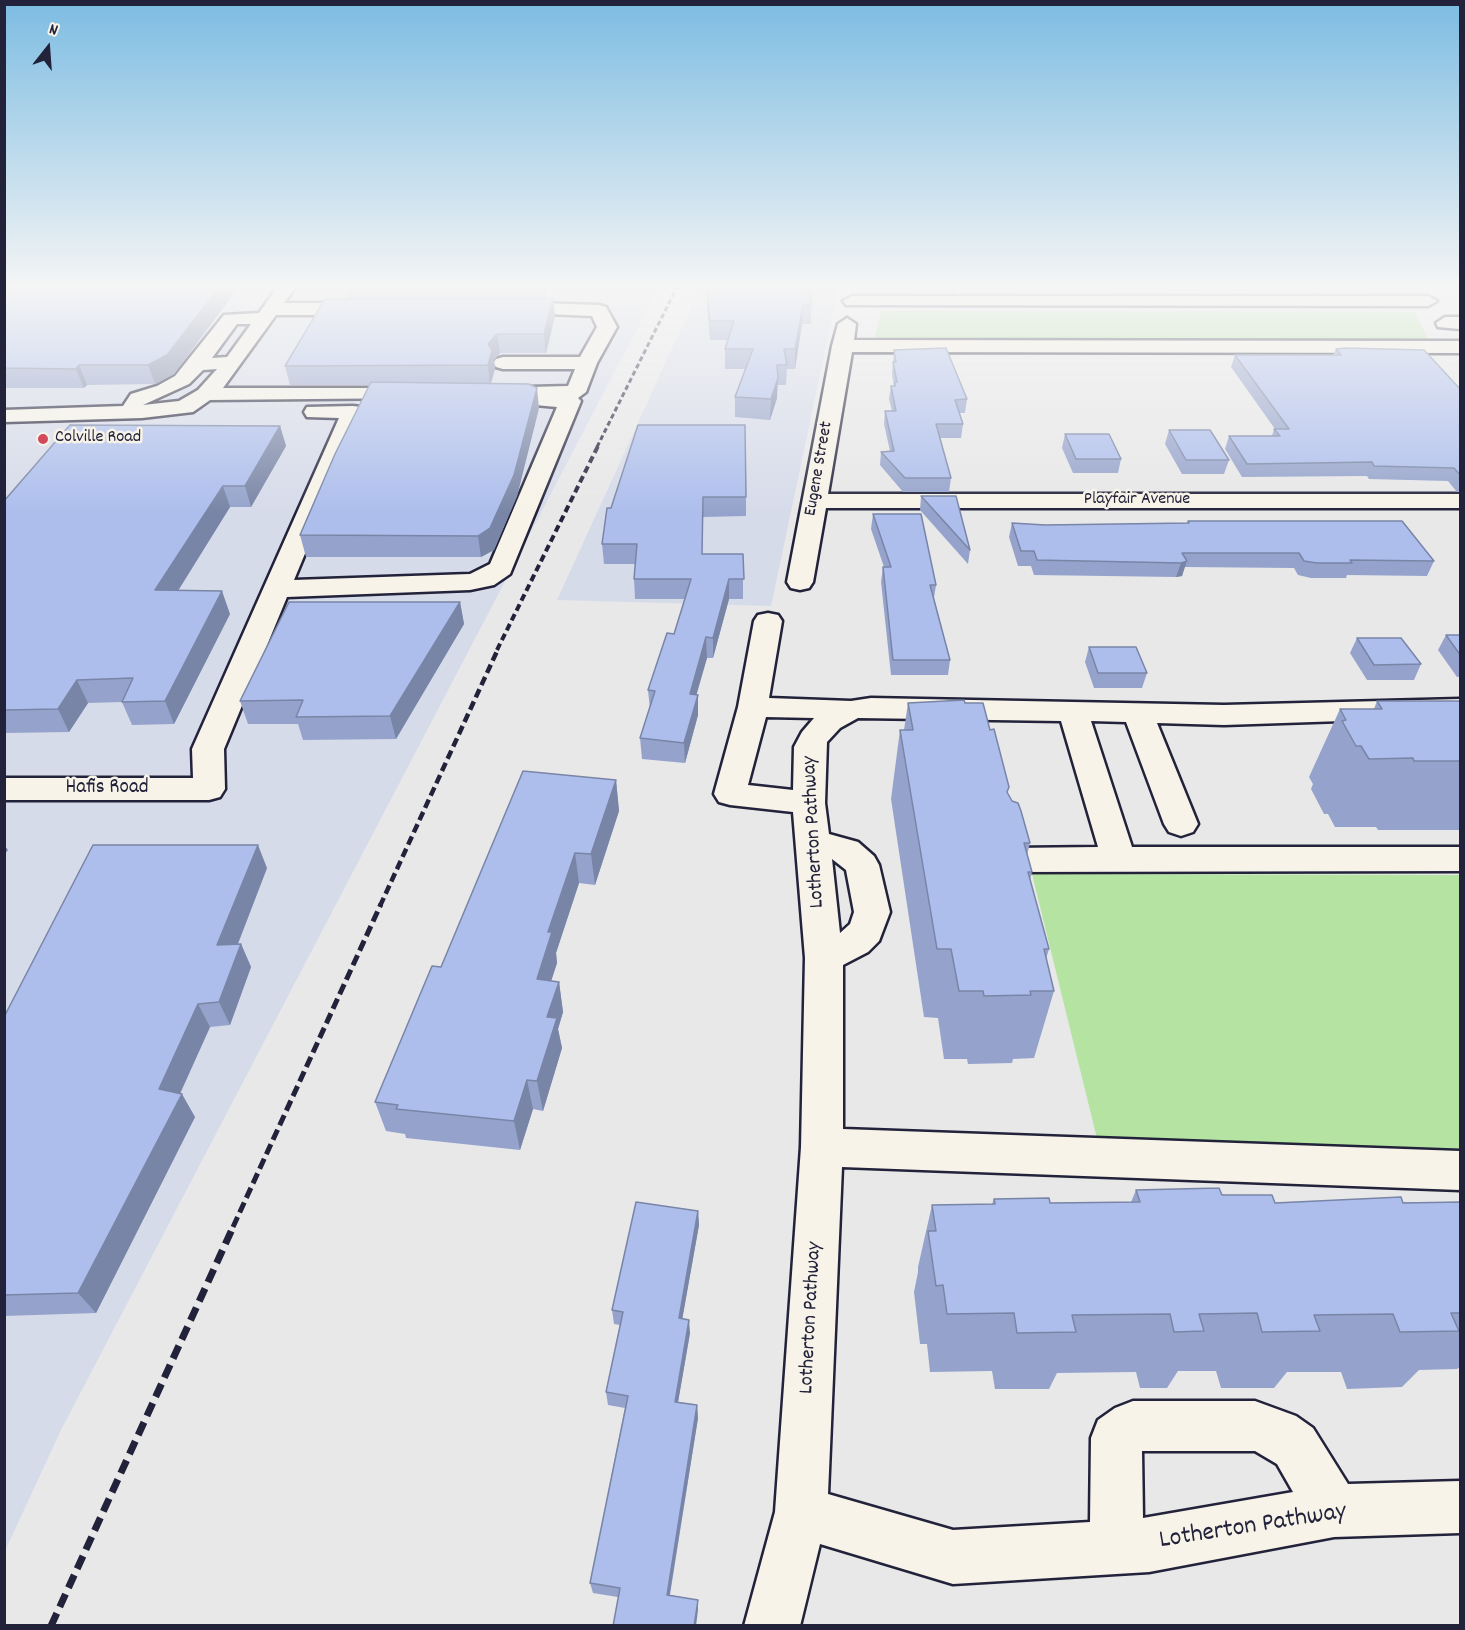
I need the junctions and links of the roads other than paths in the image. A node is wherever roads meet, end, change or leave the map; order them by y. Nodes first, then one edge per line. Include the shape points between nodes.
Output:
1 (199, 361) edge
2 (589, 361) edge
3 (839, 361) edge
4 (233, 363) joint
5 (197, 364) junction
6 (501, 368) dead end
7 (585, 369) junction
8 (427, 394) edge
9 (195, 401) junction
10 (128, 413) junction
11 (4, 416) edge
12 (28, 416) junction
13 (4, 438) edge
14 (814, 501) junction
15 (1461, 501) edge
16 (800, 582) dead end
17 (275, 589) junction
18 (768, 621) dead end
19 (753, 707) junction
20 (1461, 708) edge
21 (851, 710) junction
22 (1073, 712) junction
23 (1368, 712) junction
24 (1138, 714) junction
25 (1406, 738) edge
26 (4, 789) edge
27 (809, 803) junction
28 (1181, 824) dead end
29 (813, 841) junction
30 (1119, 859) junction
31 (1461, 859) edge
32 (1011, 860) edge
33 (824, 958) junction
34 (822, 1147) junction
35 (1461, 1170) edge
36 (1461, 1507) edge
37 (1334, 1511) junction
38 (801, 1512) junction
39 (1117, 1547) junction
40 (772, 1626) edge

1 - 5 street
2 - 7 street
3 - 14 street, Eugene Street
4 - 5 street
4 - 9 street
5 - 10 street via 182,380 138,398
6 - 7 street
7 - 17 street via 576,392 472,398 570,401 501,568 485,579 470,582
8 - 9 street
9 - 10 street
9 - 17 street via 204,412 353,412
10 - 12 street
11 - 12 street
12 - 13 street
14 - 15 street, Playfair Avenue
14 - 16 street, Eugene Street
17 - 26 street, Hafis Road via 208,749 208,789
18 - 19 street
19 - 21 street
19 - 27 street via 730,794
20 - 23 street, Lotherton Pathway
21 - 22 street, Lotherton Pathway via 887,707
21 - 27 street, Lotherton Pathway via 829,721 813,739
22 - 24 street, Lotherton Pathway
22 - 30 street
23 - 24 street, Lotherton Pathway
23 - 25 street
24 - 28 street
27 - 29 street, Lotherton Pathway
29 - 33 street, Lotherton Pathway
29 - 33 street via 846,851 862,865 872,912 866,931 855,942
30 - 31 street
30 - 32 street
33 - 34 street, Lotherton Pathway
34 - 35 street
34 - 38 street, Lotherton Pathway
36 - 37 street, Lotherton Pathway
37 - 39 street, Lotherton Pathway via 1149,1545
37 - 39 street via 1295,1446 1278,1434 1255,1426 1134,1426 1116,1438
38 - 39 street, Lotherton Pathway via 952,1557
38 - 40 street, Lotherton Pathway

